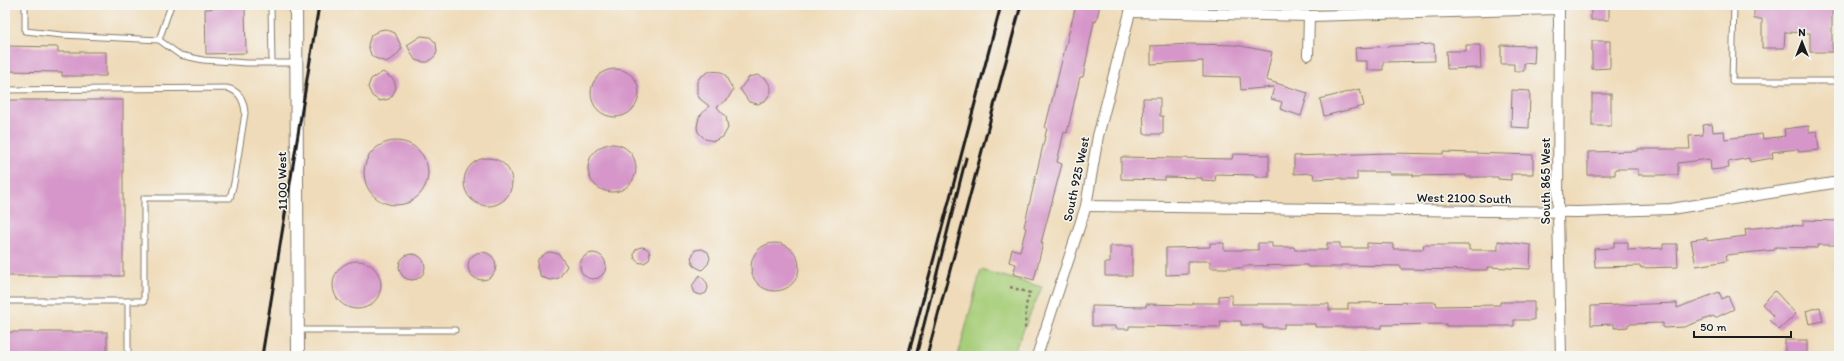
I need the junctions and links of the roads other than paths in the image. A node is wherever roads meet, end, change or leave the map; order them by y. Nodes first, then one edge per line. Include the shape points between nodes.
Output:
1 (25, 5) edge
2 (171, 5) edge
3 (271, 5) edge
4 (296, 5) edge
5 (1734, 5) edge
6 (1559, 7) edge
7 (1131, 9) edge
8 (1309, 16) junction
9 (159, 40) junction
10 (1308, 55) dead end
11 (297, 62) junction
12 (272, 63) junction
13 (1839, 80) edge
14 (5, 90) edge
15 (1839, 182) edge
16 (1086, 206) junction
17 (1558, 212) junction
18 (5, 301) edge
19 (128, 301) junction
20 (298, 330) junction
21 (455, 330) dead end
22 (128, 356) edge
23 (298, 356) edge
24 (1037, 356) edge
25 (1561, 356) edge

1 - 9 lane via 25,30 62,35
2 - 9 lane
3 - 12 lane
4 - 11 street, 1100 West
5 - 13 lane via 1732,81
6 - 8 street
6 - 17 street, South 865 West
7 - 8 street
7 - 16 street, South 925 West via 1098,136
8 - 10 street
9 - 12 lane via 180,55 203,60
11 - 12 lane
11 - 20 street, 1100 West
14 - 19 lane via 226,88 238,93 242,98 245,113 230,198 144,198 144,301
15 - 17 street, West 2100 South via 1671,209
16 - 17 street, West 2100 South
16 - 24 street, South 925 West
17 - 25 street, South 865 West
18 - 19 lane
19 - 22 lane
20 - 21 lane
20 - 23 street, 1100 West

